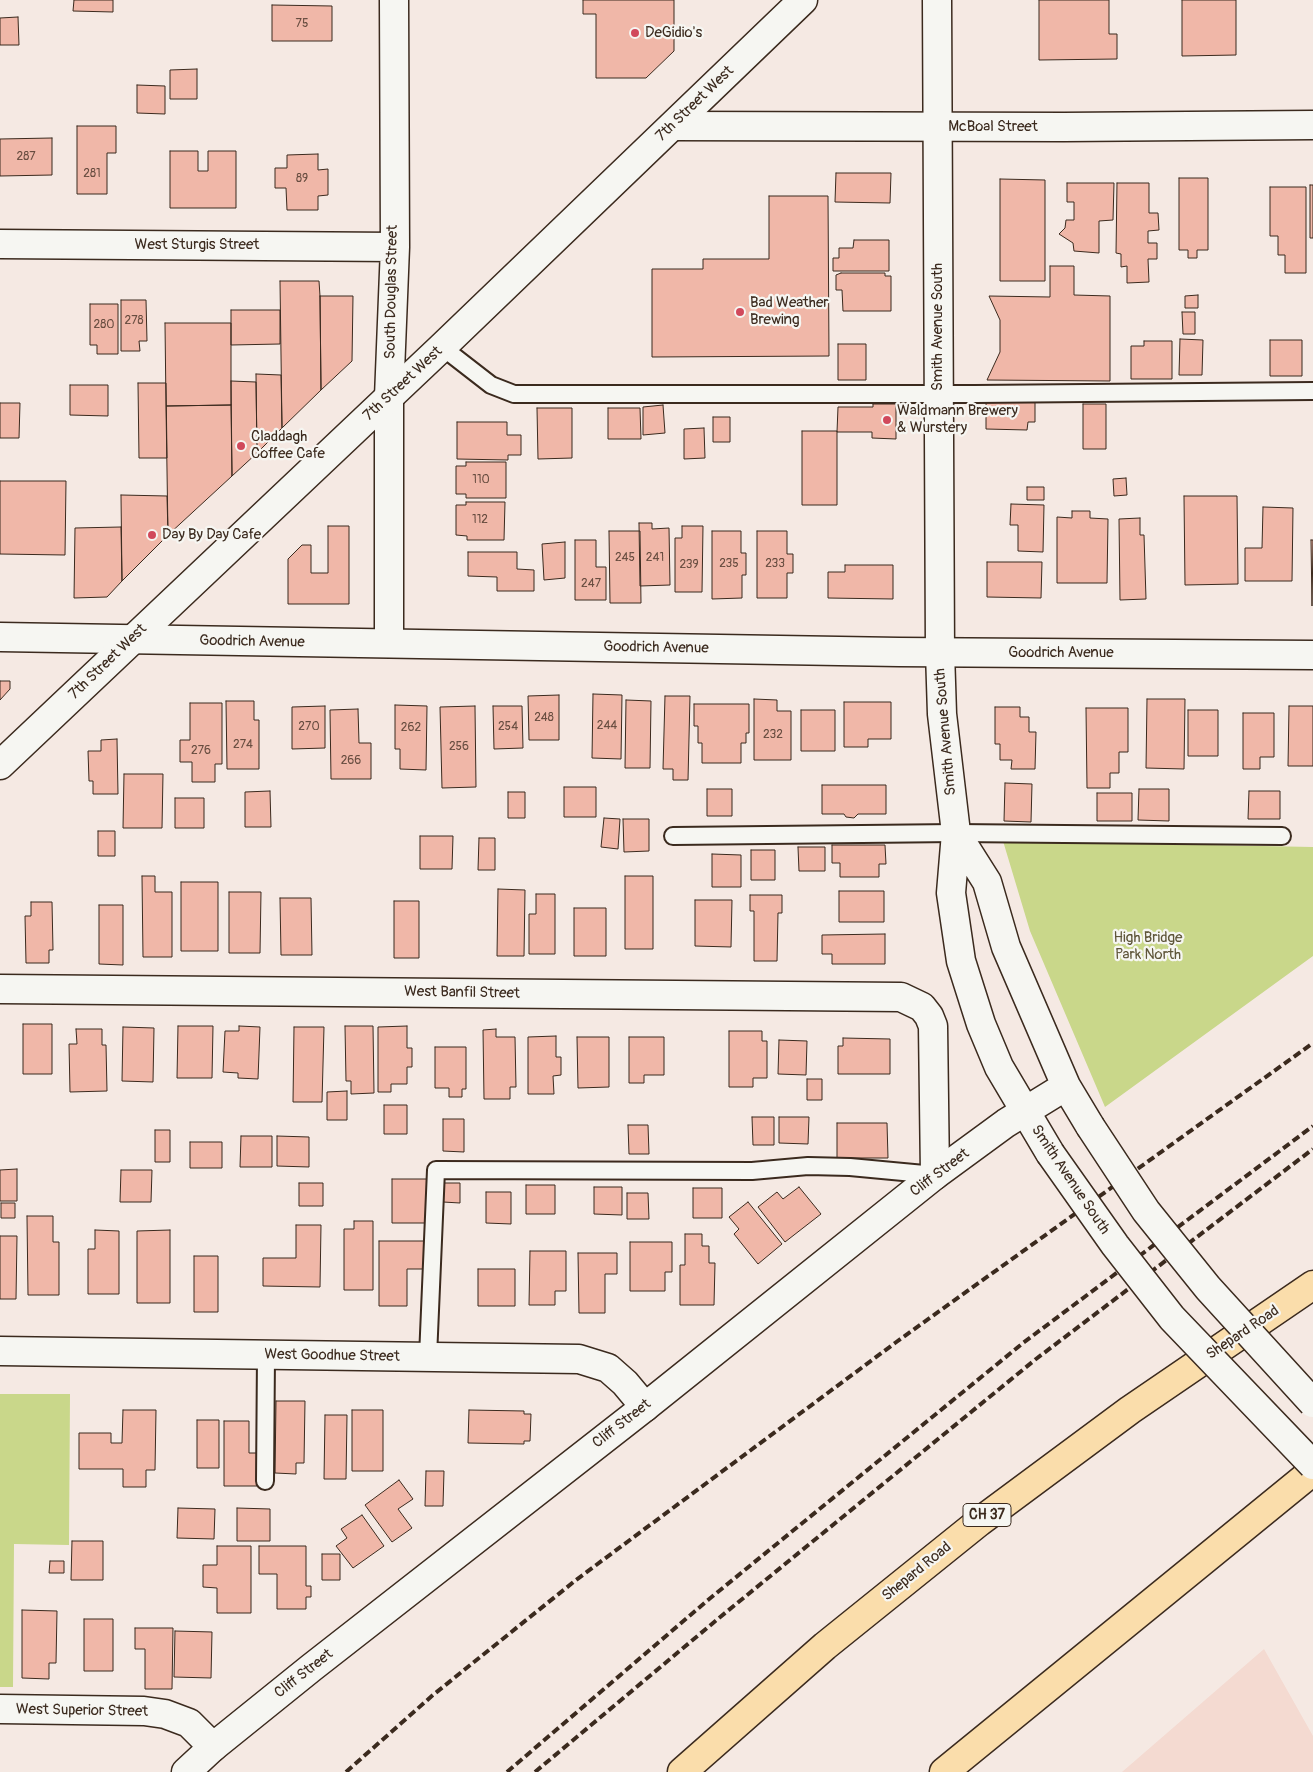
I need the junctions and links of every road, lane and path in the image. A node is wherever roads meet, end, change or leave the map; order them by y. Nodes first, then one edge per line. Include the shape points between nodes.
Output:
1 (394, 0) edge
2 (802, 0) edge
3 (937, 0) edge
4 (1313, 125) edge
5 (674, 126) junction
6 (936, 128) junction
7 (0, 244) edge
8 (395, 247) junction
9 (442, 347) junction
10 (1313, 391) edge
11 (938, 394) junction
12 (389, 397) junction
13 (0, 637) edge
14 (130, 640) junction
15 (389, 643) junction
16 (940, 652) junction
17 (1313, 655) edge
18 (0, 765) edge
19 (956, 833) junction
20 (673, 836) dead end
21 (1282, 836) dead end
22 (0, 989) edge
23 (1066, 1086) junction
24 (1024, 1111) junction
25 (935, 1175) junction
26 (1313, 1285) edge
27 (0, 1351) edge
28 (266, 1354) junction
29 (428, 1357) junction
30 (1313, 1403) edge
31 (645, 1407) junction
32 (1313, 1465) edge
33 (1313, 1471) edge
34 (265, 1480) dead end
35 (0, 1709) edge
36 (213, 1747) junction
37 (186, 1772) edge
38 (682, 1772) edge
39 (944, 1772) edge

1 - 8 street, South Douglas Street
2 - 5 street, 7th Street West
3 - 6 street, Smith Avenue South
4 - 6 street, McBoal Street
5 - 6 street, McBoal Street
5 - 9 street, 7th Street West
6 - 11 street, Smith Avenue South
7 - 8 street, West Sturgis Street
8 - 12 street, South Douglas Street
9 - 11 lane via 491,386 514,394
9 - 12 street, 7th Street West
10 - 11 lane
11 - 16 street, Smith Avenue South
12 - 14 street, 7th Street West
12 - 15 street, South Douglas Street
13 - 14 street, Goodrich Avenue
14 - 15 street, Goodrich Avenue
14 - 18 street, 7th Street West
15 - 16 street, Goodrich Avenue
16 - 17 street, Goodrich Avenue
16 - 19 street, Smith Avenue South via 942,714
19 - 20 lane
19 - 21 lane
19 - 23 street, Smith Avenue South via 987,882 1006,947
19 - 24 street, Smith Avenue South via 951,893 961,960 995,1058
22 - 25 street, West Banfil Street via 901,997 922,1007 933,1026
23 - 24 street, Cliff Street
23 - 30 street, Smith Avenue South, bridge via 1146,1211 1208,1288
24 - 25 street, Cliff Street
24 - 32 street, Smith Avenue South, bridge via 1115,1245 1172,1318
25 - 29 lane via 808,1166 752,1171 436,1170
25 - 31 street, Cliff Street
26 - 38 highway, Shepard Road / CH 37 via 1130,1410 979,1522 825,1646
27 - 28 street, West Goodhue Street
28 - 29 street, West Goodhue Street
28 - 34 lane
29 - 31 street, West Goodhue Street via 579,1359 594,1362 620,1377
31 - 36 street, Cliff Street
33 - 39 highway
35 - 36 street, West Superior Street via 165,1714 189,1723
36 - 37 street, Cliff Street

